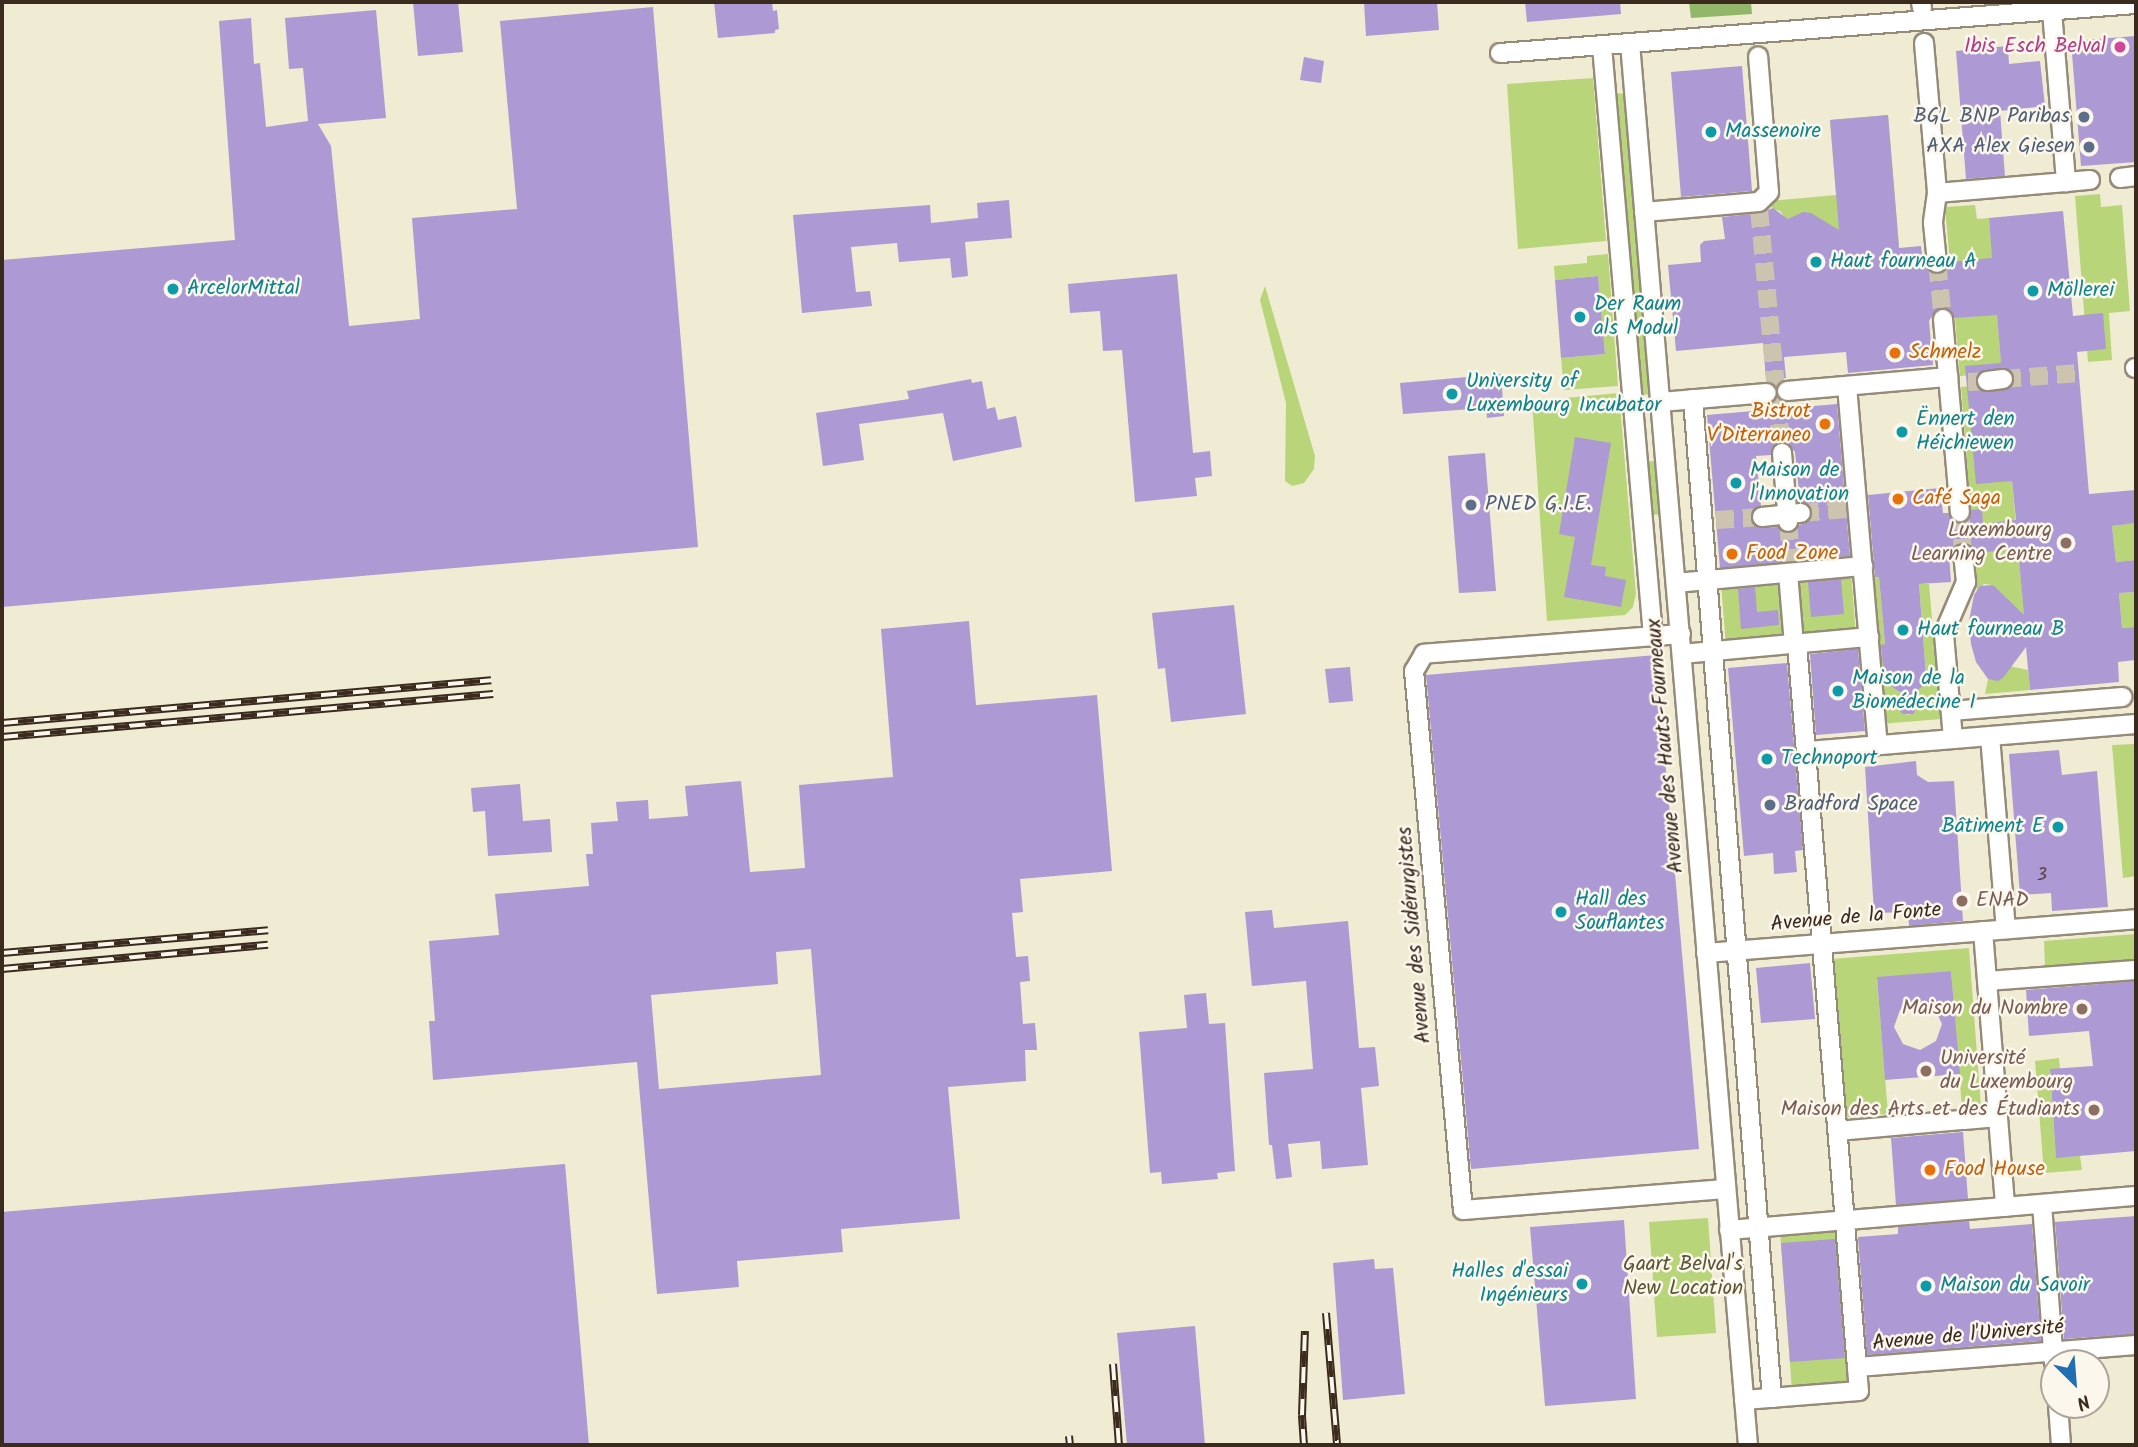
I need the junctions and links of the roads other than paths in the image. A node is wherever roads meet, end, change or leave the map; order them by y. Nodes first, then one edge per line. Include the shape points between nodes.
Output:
1 (2136, 4) edge
2 (2052, 10) junction
3 (1630, 43) junction
4 (1924, 43) dead end
5 (1602, 46) junction
6 (1500, 54) dead end
7 (1758, 56) dead end
8 (2090, 180) dead end
9 (2066, 182) junction
10 (1937, 193) junction
11 (1644, 212) junction
12 (1937, 263) tunnel mouth
13 (1943, 319) tunnel mouth
14 (1948, 380) junction
15 (1968, 382) tunnel mouth
16 (1847, 386) junction
17 (1787, 391) dead end
18 (1767, 393) dead end
19 (1693, 399) junction
20 (1661, 402) junction
21 (1782, 453) tunnel mouth
22 (1960, 512) tunnel mouth
23 (1762, 517) tunnel mouth
24 (1963, 554) tunnel mouth
25 (1863, 566) junction
26 (1791, 571) junction
27 (1707, 580) junction
28 (1676, 583) junction
29 (1681, 634) junction
30 (1653, 636) junction
31 (1869, 637) junction
32 (1796, 644) junction
33 (1712, 651) junction
34 (1682, 654) junction
35 (2122, 697) dead end
36 (1951, 711) junction
37 (2136, 724) edge
38 (1990, 736) junction
39 (1953, 739) junction
40 (1878, 745) junction
41 (1808, 751) junction
42 (2136, 919) edge
43 (2006, 929) junction
44 (1983, 931) junction
45 (1823, 944) junction
46 (1736, 951) junction
47 (1706, 953) junction
48 (2136, 970) edge
49 (1987, 981) junction
50 (1998, 1117) junction
51 (1838, 1130) junction
52 (1725, 1189) junction
53 (2136, 1196) edge
54 (2042, 1204) junction
55 (2005, 1207) junction
56 (1846, 1220) junction
57 (1757, 1227) junction
58 (1729, 1230) junction
59 (2136, 1345) edge
60 (2053, 1349) edge
61 (2109, 1349) edge
62 (2040, 1358) edge
63 (1857, 1367) junction
64 (1772, 1398) junction
65 (1745, 1400) junction
66 (2059, 1419) edge
67 (1748, 1445) edge
68 (2061, 1445) edge

1 - 2 street
2 - 3 street
2 - 9 street
3 - 5 street
3 - 11 street, Avenue des Hauts-Fourneaux
4 - 10 street
5 - 6 street
5 - 30 street, Avenue des Hauts-Fourneaux
7 - 11 street via 1769,192 1759,206
8 - 9 street
9 - 10 street
10 - 12 street
11 - 20 street, Avenue des Hauts-Fourneaux
13 - 14 street
14 - 15 street
14 - 16 street
14 - 22 street
16 - 17 street
16 - 25 street via 1852,509
18 - 19 street
19 - 20 street
19 - 27 street via 1709,521
20 - 28 street, Avenue des Hauts-Fourneaux
21 - 23 street via 1792,516
24 - 36 street via 1965,582 1944,633
25 - 26 street
25 - 31 street
26 - 27 street
26 - 32 street
27 - 28 street
27 - 33 street
28 - 29 street, Avenue des Hauts-Fourneaux
29 - 30 street, Avenue des Sidérurgistes
29 - 34 street, Avenue des Hauts-Fourneaux
30 - 52 street, Avenue des Sidérurgistes via 1424,654 1414,671 1463,1210
31 - 32 street
31 - 40 street
32 - 33 street
32 - 41 street
33 - 34 street
33 - 46 street
34 - 47 street, Avenue des Hauts-Fourneaux
35 - 36 street
36 - 39 street
37 - 38 street
38 - 39 street
38 - 43 street
39 - 40 street
40 - 41 street
41 - 45 street
42 - 43 street, Avenue de la Fonte
43 - 44 street, Avenue de la Fonte
44 - 45 street, Avenue de la Fonte
44 - 49 street
45 - 46 street, Avenue de la Fonte
45 - 51 street
46 - 47 street, Avenue de la Fonte
46 - 57 street
47 - 52 street, Avenue des Hauts-Fourneaux
48 - 49 street
49 - 50 street
50 - 51 street
50 - 55 street
51 - 56 street
52 - 58 street, Avenue des Hauts-Fourneaux
53 - 54 street
54 - 55 street
54 - 60 street
55 - 56 street
56 - 57 street
56 - 63 street
57 - 58 street
57 - 64 street
58 - 65 street, Avenue des Hauts-Fourneaux
59 - 61 street, Avenue de l'Université
62 - 63 street, Avenue de l'Université
63 - 64 street, Avenue de l'Université via 1859,1391
64 - 65 street, Avenue de l'Université
65 - 67 street, Avenue des Hauts-Fourneaux
66 - 68 street

